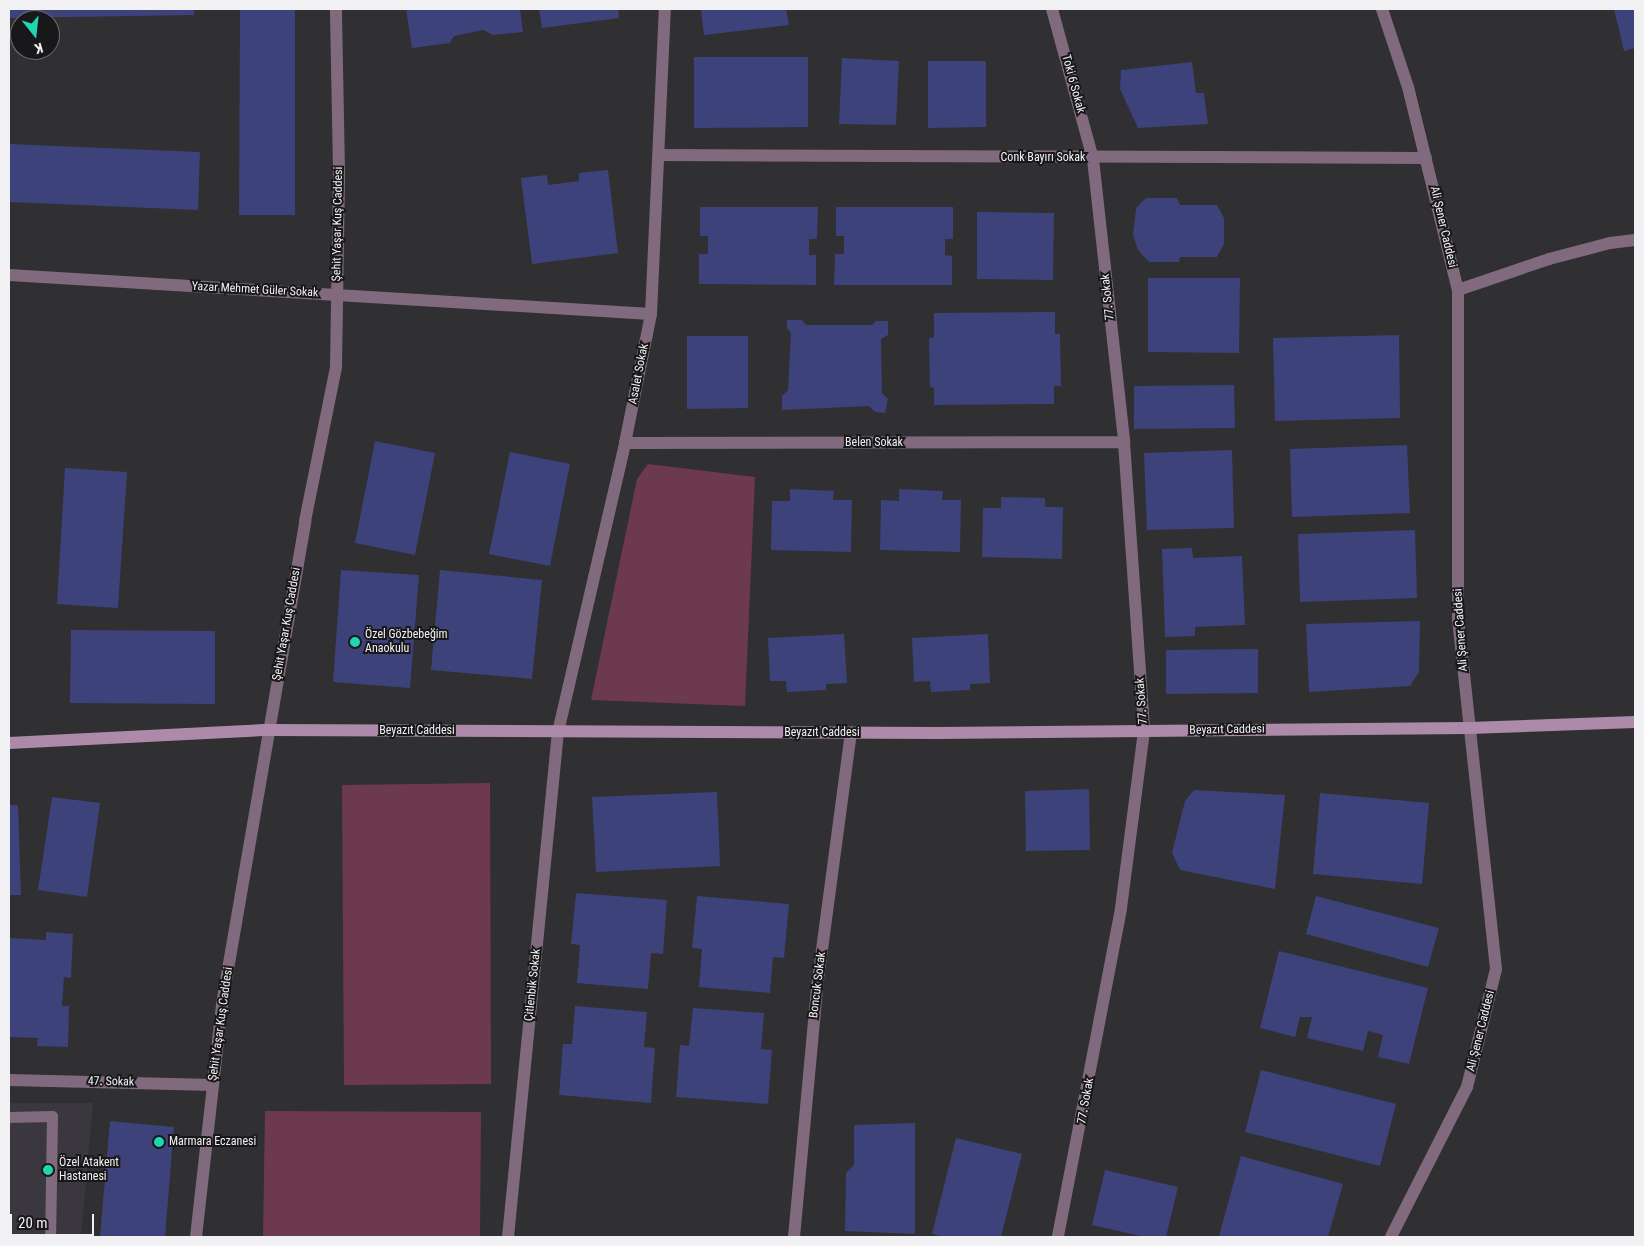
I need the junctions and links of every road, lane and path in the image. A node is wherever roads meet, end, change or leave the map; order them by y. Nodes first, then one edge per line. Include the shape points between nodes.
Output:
1 (336, 9) edge
2 (665, 9) edge
3 (1052, 9) edge
4 (1382, 9) edge
5 (659, 155) junction
6 (1093, 158) junction
7 (1426, 158) junction
8 (1635, 240) edge
9 (9, 275) edge
10 (1458, 290) junction
11 (337, 294) junction
12 (651, 314) junction
13 (1124, 442) junction
14 (625, 443) junction
15 (1635, 722) edge
16 (1470, 728) junction
17 (269, 730) junction
18 (1144, 731) junction
19 (558, 732) junction
20 (851, 733) junction
21 (9, 743) edge
22 (9, 1080) edge
23 (213, 1085) junction
24 (9, 1116) edge
25 (50, 1237) edge
26 (196, 1237) edge
27 (508, 1237) edge
28 (794, 1237) edge
29 (1058, 1237) edge
30 (1391, 1237) edge

1 - 11 street, Şehit Yaşar Kuş Caddesi
2 - 5 street, Asalet Sokak
3 - 6 street, Toki 6 Sokak
4 - 7 street, Ali Şener Caddesi
5 - 6 street, Conk Bayırı Sokak
5 - 12 street, Asalet Sokak
6 - 7 street, Conk Bayırı Sokak
6 - 13 street, 77. Sokak
7 - 10 street, Ali Şener Caddesi
8 - 10 street via 1549,259
9 - 11 street, Yazar Mehmet Güler Sokak
10 - 16 street, Ali Şener Caddesi via 1458,618
11 - 12 street, Yazar Mehmet Güler Sokak
11 - 17 street, Şehit Yaşar Kuş Caddesi via 336,367
12 - 14 street, Asalet Sokak
13 - 14 street, Belen Sokak
13 - 18 street, 77. Sokak
14 - 19 street, Asalet Sokak
15 - 16 street, Beyazıt Caddesi
16 - 18 street, Beyazıt Caddesi
16 - 30 street, Ali Şener Caddesi via 1496,969 1467,1087
17 - 19 street, Beyazıt Caddesi
17 - 21 street, Beyazıt Caddesi
17 - 23 street, Şehit Yaşar Kuş Caddesi via 222,1004
18 - 20 street, Beyazıt Caddesi
18 - 29 street, 77. Sokak via 1122,909
19 - 20 street, Beyazıt Caddesi
19 - 27 street, Çitlenbik Sokak
20 - 28 street, Boncuk Sokak via 817,987
22 - 23 street, 47. Sokak
23 - 26 street, Şehit Yaşar Kuş Caddesi
24 - 25 lane via 52,1116

